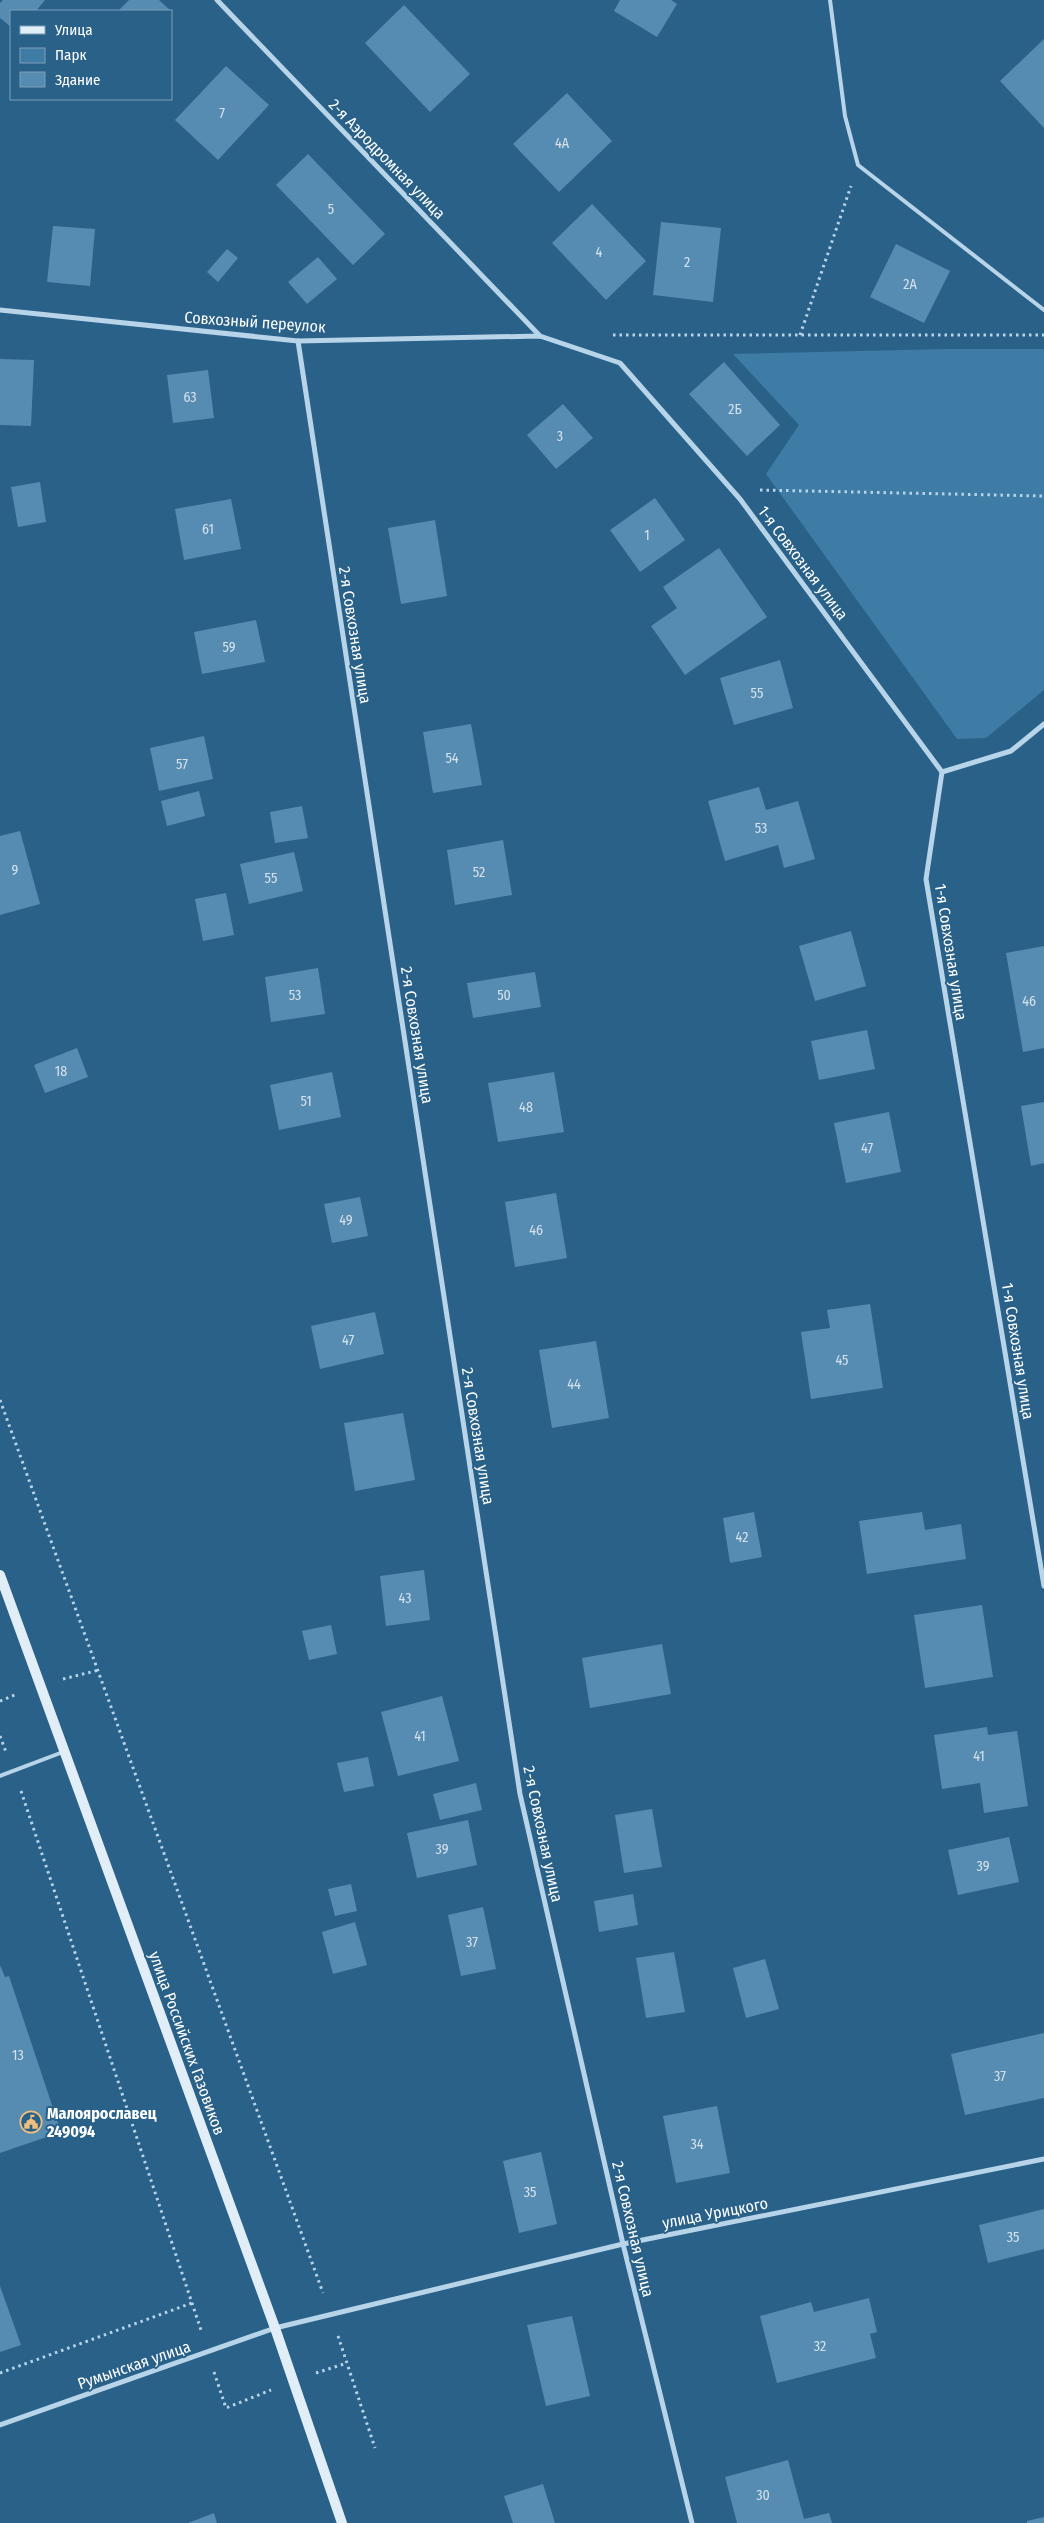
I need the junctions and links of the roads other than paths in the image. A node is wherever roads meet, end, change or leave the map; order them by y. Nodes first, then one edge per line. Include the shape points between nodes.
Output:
1 (217, 0) edge
2 (830, 0) edge
3 (0, 310) edge
4 (1044, 310) edge
5 (540, 336) junction
6 (298, 341) junction
7 (1044, 724) edge
8 (942, 772) junction
9 (0, 1575) edge
10 (1044, 1586) edge
11 (65, 1752) junction
12 (0, 1776) edge
13 (1044, 2159) edge
14 (624, 2244) junction
15 (275, 2328) junction
16 (0, 2425) edge
17 (342, 2523) edge
18 (692, 2523) edge

1 - 5 street, 2-я Аэродромная улица
2 - 4 lane via 845,116 858,165
3 - 6 street, Совхозный переулок
5 - 6 street, Совхозный переулок
5 - 8 street, 1-я Совхозная улица via 620,363 732,490
6 - 14 street, 2-я Совхозная улица via 520,1794
7 - 8 street via 1011,751
8 - 10 street, 1-я Совхозная улица via 926,880
9 - 11 main road, улица Российских Газовиков
11 - 12 lane
11 - 15 main road, улица Российских Газовиков
13 - 14 street, улица Урицкого
14 - 15 street, улица Урицкого
14 - 18 street, 2-я Совхозная улица
15 - 16 street, Румынская улица
15 - 17 main road, улица Российских Газовиков

